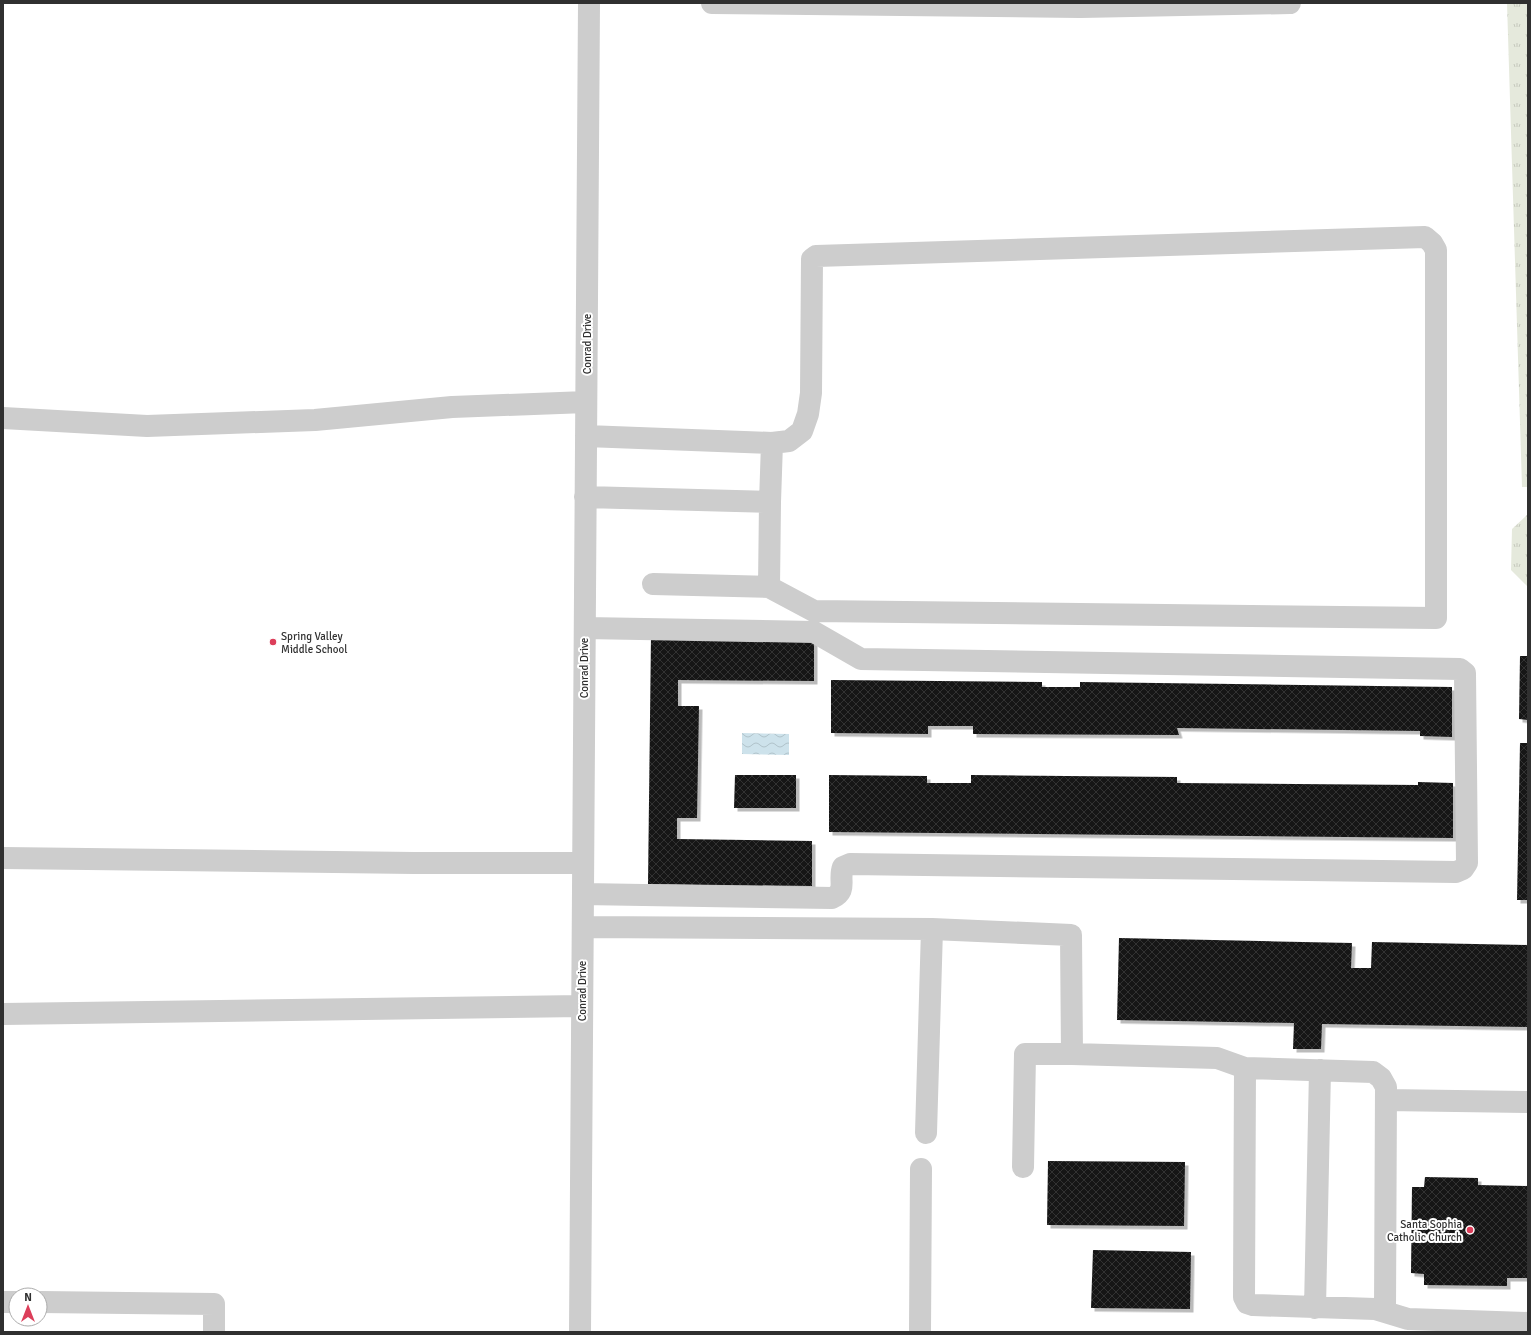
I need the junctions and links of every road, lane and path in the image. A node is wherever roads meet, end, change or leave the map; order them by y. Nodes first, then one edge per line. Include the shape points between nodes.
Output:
1 (589, 3) edge
2 (712, 3) edge
3 (1290, 3) edge
4 (785, 4) edge
5 (1235, 4) edge
6 (1080, 5) edge
7 (586, 402) junction
8 (3, 418) edge
9 (586, 436) junction
10 (772, 443) junction
11 (586, 497) junction
12 (770, 502) junction
13 (653, 584) dead end
14 (769, 587) junction
15 (585, 628) junction
16 (3, 858) edge
17 (583, 863) junction
18 (583, 894) junction
19 (583, 927) junction
20 (932, 929) junction
21 (582, 1006) junction
22 (3, 1014) edge
23 (1072, 1054) junction
24 (1245, 1068) junction
25 (1320, 1070) junction
26 (1386, 1100) junction
27 (1528, 1102) edge
28 (926, 1133) dead end
29 (1023, 1167) dead end
30 (921, 1169) dead end
31 (48, 1302) edge
32 (1315, 1308) junction
33 (1385, 1311) junction
34 (1528, 1323) edge
35 (214, 1332) edge
36 (580, 1332) edge
37 (920, 1332) edge

1 - 7 street, Conrad Drive
2 - 4 street
3 - 5 street
4 - 6 street
5 - 6 street
7 - 8 street via 452,407 315,420 147,426
7 - 9 street, Conrad Drive
9 - 10 street
9 - 11 street, Conrad Drive
10 - 12 street
10 - 14 street via 790,441 802,431 808,414 811,393 812,259 816,256 1425,237 1436,250 1436,618 814,611
11 - 12 street
11 - 15 street, Conrad Drive
12 - 14 street
13 - 14 street
15 - 17 street, Conrad Drive
15 - 18 street via 814,632 861,659 1460,669 1465,673 1467,863 1463,869 1456,872 850,864 843,867 841,890 832,898
16 - 17 street
17 - 18 street, Conrad Drive
18 - 19 street, Conrad Drive
19 - 20 street
19 - 21 street, Conrad Drive
20 - 23 street via 1071,935
20 - 28 street
21 - 22 street
21 - 36 street, Conrad Drive
23 - 24 street via 1217,1058
23 - 29 street via 1025,1054
24 - 25 street
24 - 32 street via 1244,1297 1247,1303 1253,1305
25 - 26 street via 1373,1072 1381,1078 1386,1087
25 - 32 street
26 - 27 street
26 - 33 street
30 - 37 street
31 - 35 street via 214,1304
32 - 33 street
33 - 34 street via 1408,1319

